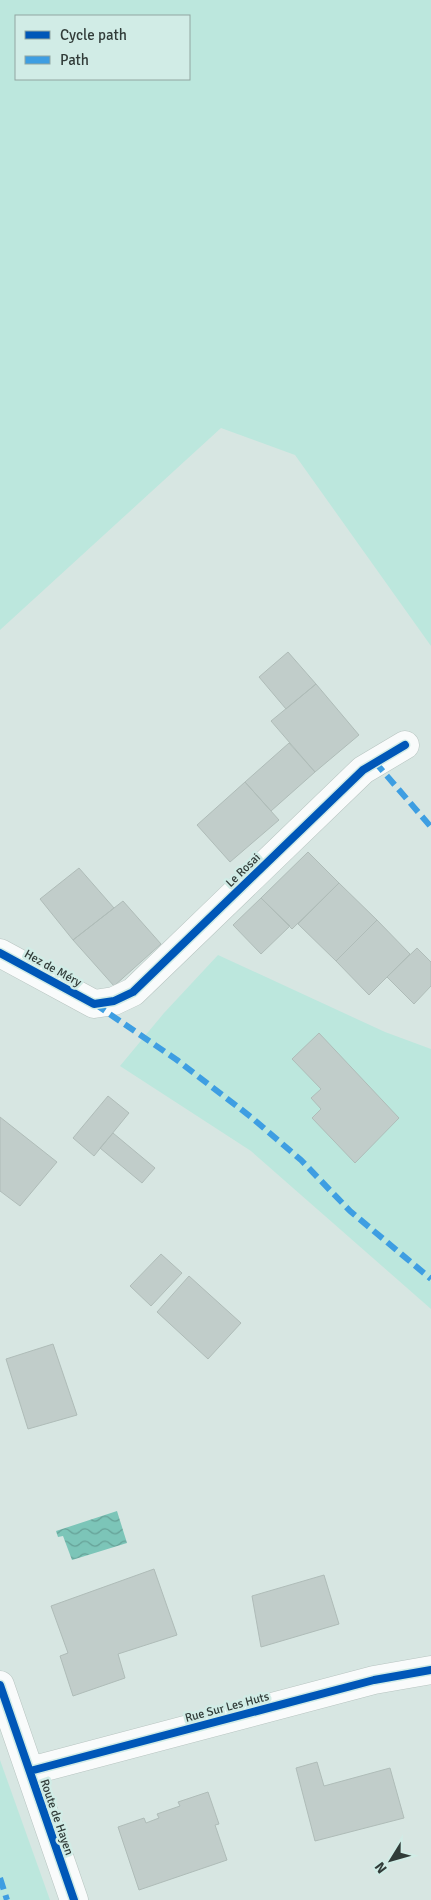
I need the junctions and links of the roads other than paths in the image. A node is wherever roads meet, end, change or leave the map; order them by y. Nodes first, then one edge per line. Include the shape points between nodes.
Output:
1 (405, 745) dead end
2 (0, 953) edge
3 (94, 1004) joint
4 (431, 1670) edge
5 (0, 1685) edge
6 (30, 1770) junction
7 (74, 1900) edge

1 - 3 street, Le Rosai via 363,770 133,992 114,1001
2 - 3 street, Hez de Méry
4 - 6 street, Rue Sur Les Huts via 374,1680
5 - 6 street, Route de Hayen
6 - 7 street, Route de Hayen

